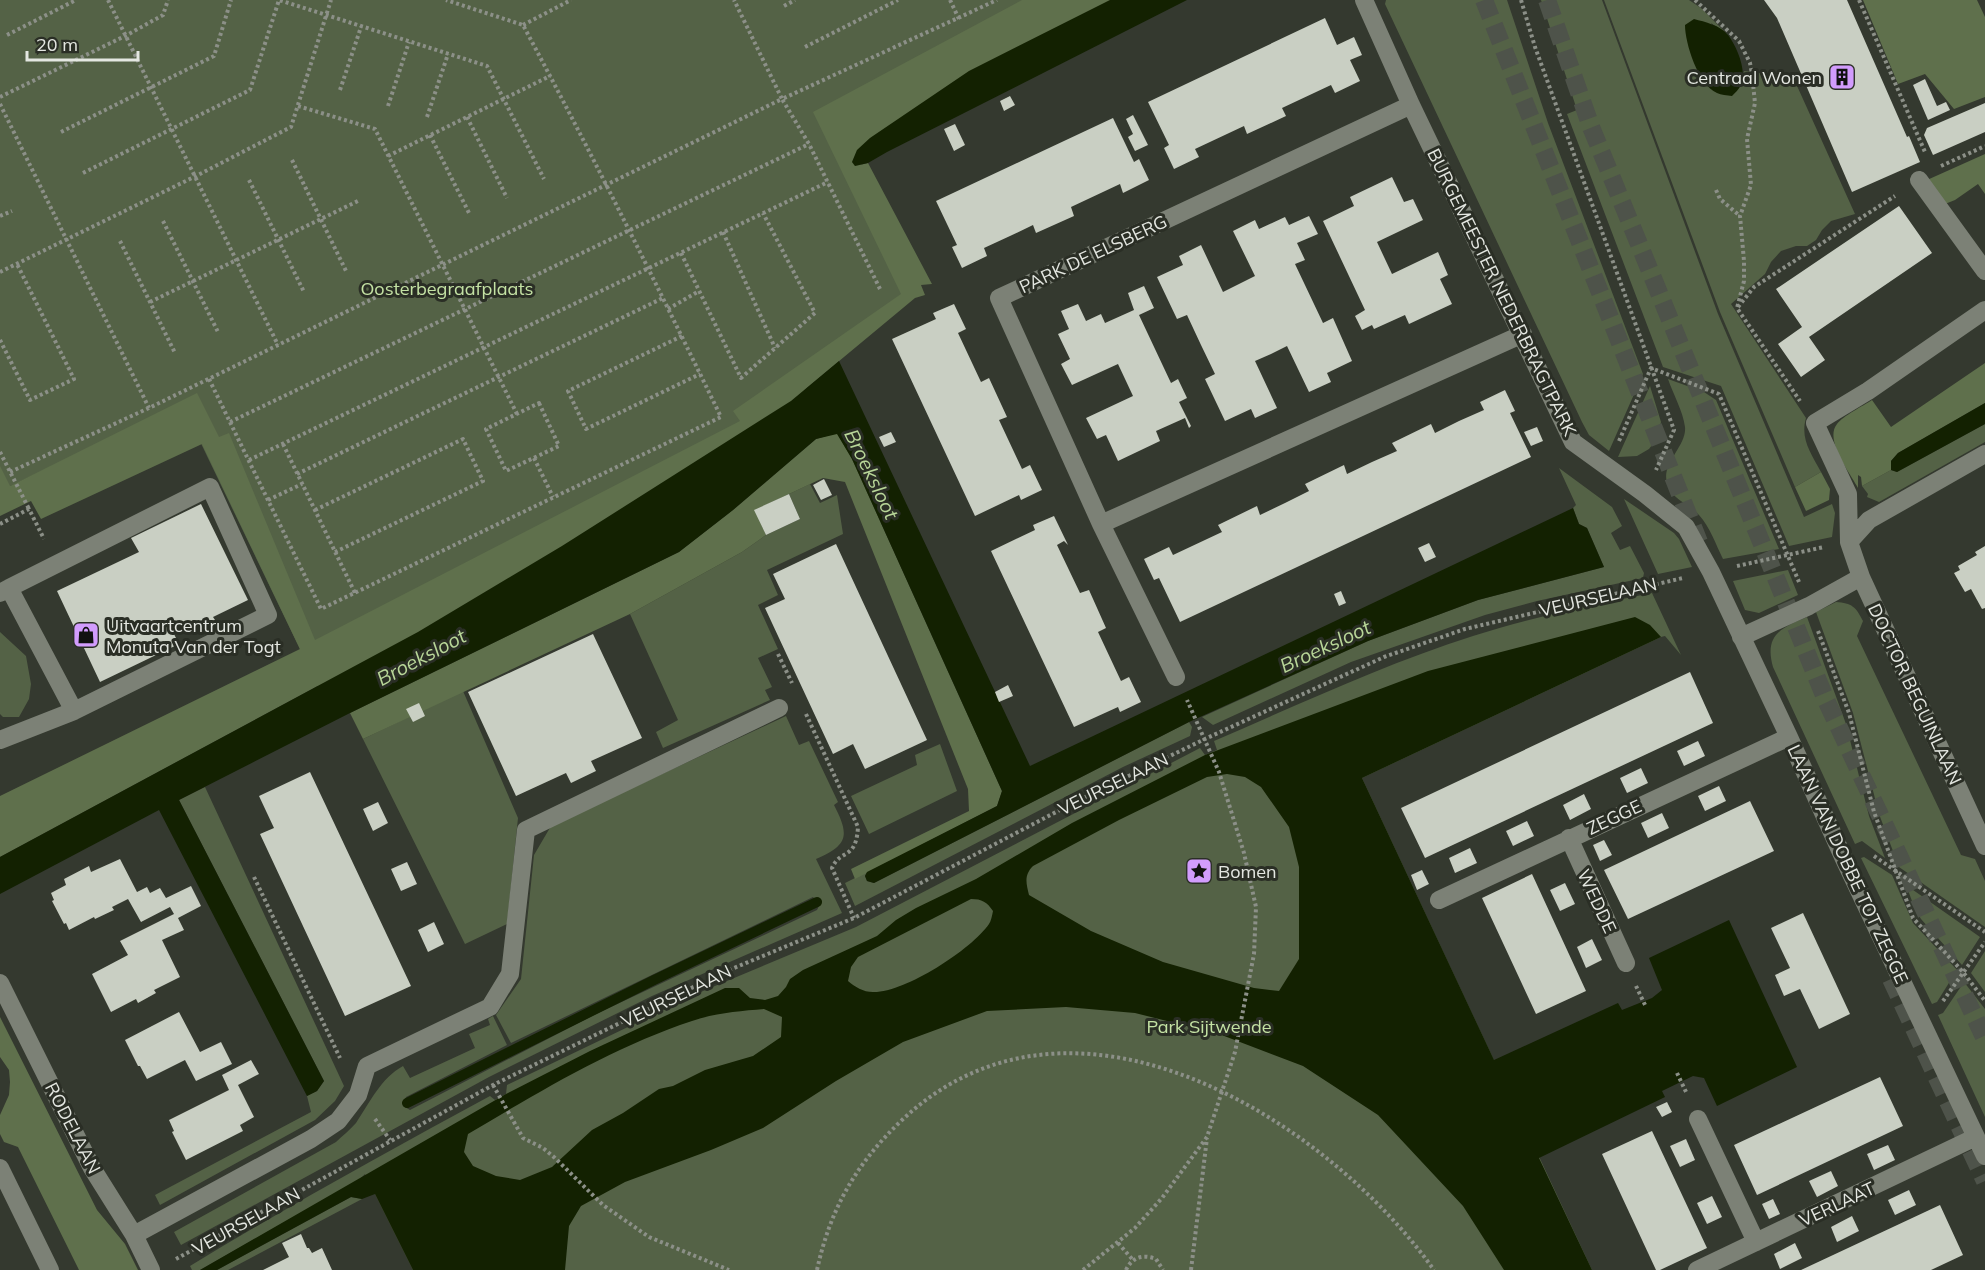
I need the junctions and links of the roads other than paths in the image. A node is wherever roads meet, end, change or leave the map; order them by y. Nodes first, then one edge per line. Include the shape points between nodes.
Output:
1 (1364, 0) edge
2 (1411, 105) junction
3 (1926, 175) road end
4 (1985, 271) edge
5 (1985, 310) edge
6 (1523, 334) junction
7 (1985, 454) edge
8 (1101, 524) junction
9 (1849, 542) junction
10 (1711, 572) joint
11 (1861, 576) junction
12 (4, 590) edge
13 (1741, 637) junction
14 (1179, 684) road end
15 (779, 708) dead end
16 (74, 711) junction
17 (1789, 737) junction
18 (0, 740) edge
19 (1569, 838) junction
20 (1985, 846) edge
21 (1439, 900) dead end
22 (1626, 963) dead end
23 (0, 983) edge
24 (1698, 1119) dead end
25 (1976, 1137) junction
26 (1985, 1156) edge
27 (0, 1168) edge
28 (134, 1235) junction
29 (1756, 1242) junction
30 (159, 1267) edge
31 (50, 1270) edge
32 (1697, 1270) edge

1 - 2 street, BURGEMEESTER NEDERBRAGTPARK
2 - 6 street, BURGEMEESTER NEDERBRAGTPARK
2 - 8 street, PARK DE ELSBERG via 999,298
3 - 4 street
5 - 9 street, DOCTOR BEGUINLAAN via 1815,423 1848,494
6 - 8 street
6 - 10 street, BURGEMEESTER NEDERBRAGTPARK via 1573,442 1686,527
7 - 9 street via 1869,520
8 - 14 street, PARK DE ELSBERG
9 - 11 street, DOCTOR BEGUINLAAN
10 - 13 street, LAAN VAN DOBBE TOT ZEGGE
11 - 13 street via 1809,606
11 - 20 street, DOCTOR BEGUINLAAN
12 - 16 street
12 - 16 street via 210,487 268,615
13 - 17 street, LAAN VAN DOBBE TOT ZEGGE
15 - 28 street via 526,830 510,974 490,1007 367,1066 358,1095 338,1121
16 - 18 street
17 - 19 street, ZEGGE
17 - 25 street, LAAN VAN DOBBE TOT ZEGGE
19 - 21 street, ZEGGE
19 - 22 street, WEDDE
23 - 28 street, RODELAAN via 92,1168
24 - 29 street
25 - 26 street, LAAN VAN DOBBE TOT ZEGGE
25 - 29 street, VERLAAT
27 - 31 street
28 - 30 street, RODELAAN
29 - 32 street, VERLAAT

